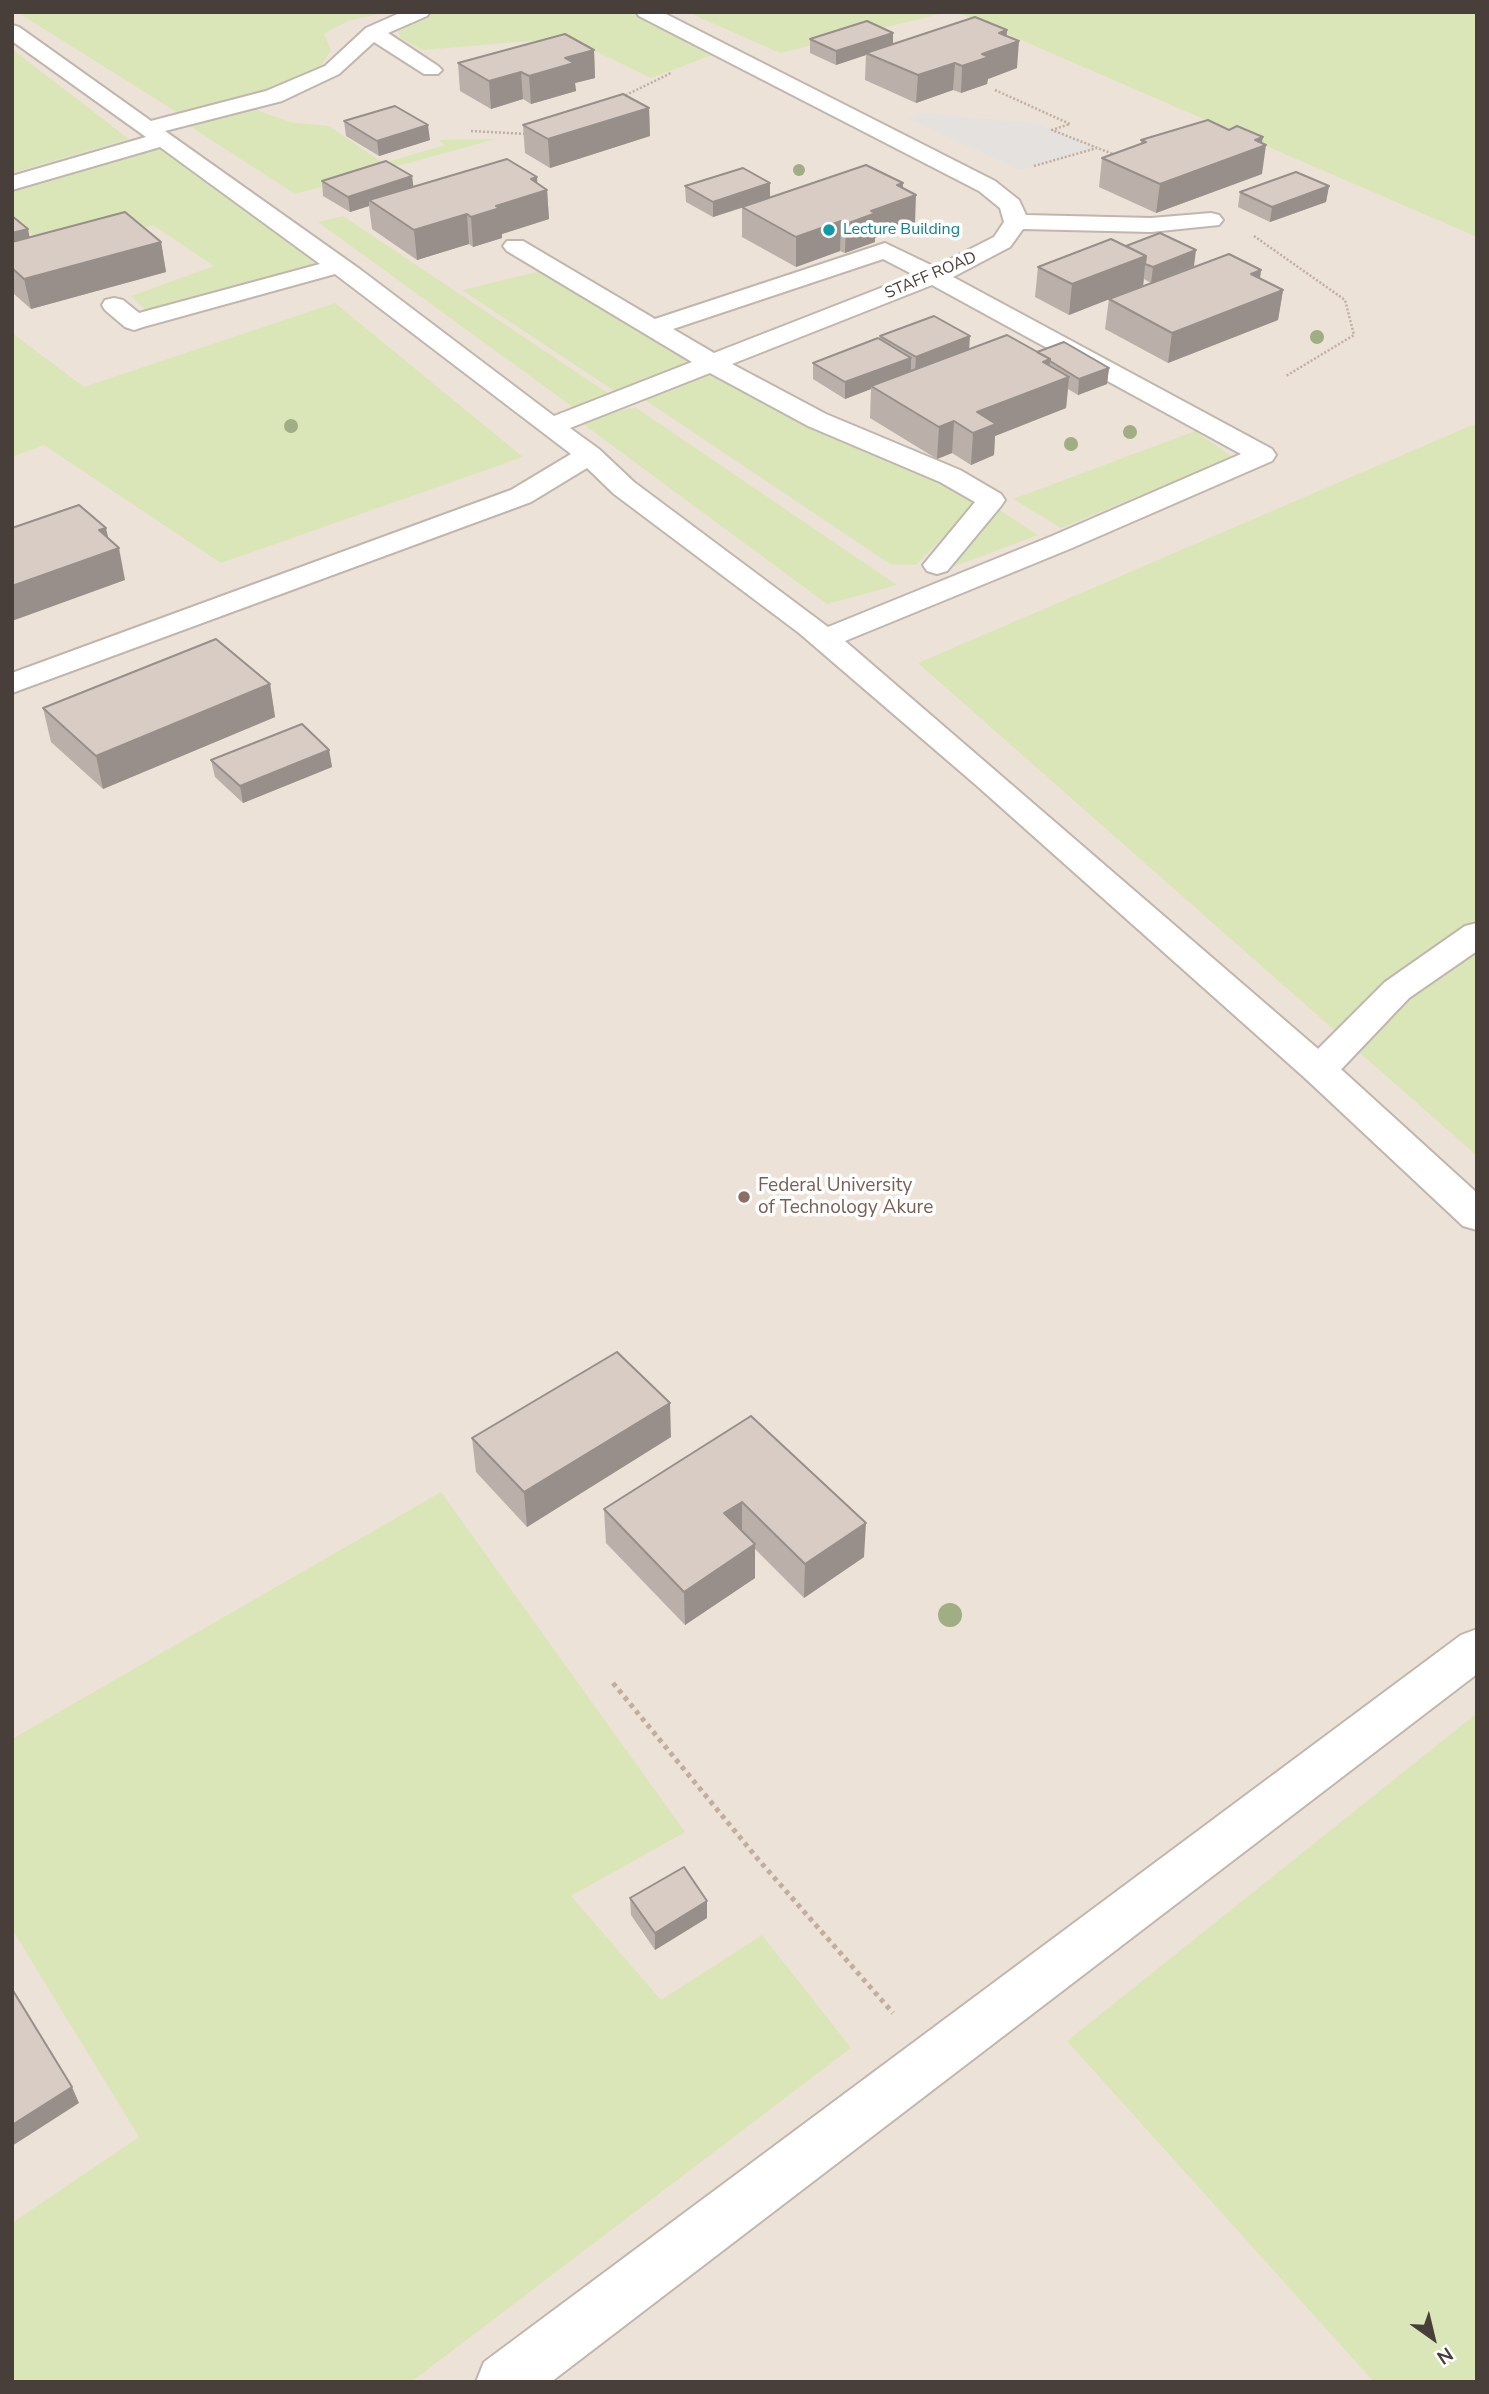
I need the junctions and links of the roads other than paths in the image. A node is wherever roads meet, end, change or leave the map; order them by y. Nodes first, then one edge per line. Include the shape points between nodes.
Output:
1 (420, 12) edge
2 (661, 15) edge
3 (373, 32) junction
4 (14, 34) edge
5 (431, 70) dead end
6 (157, 133) junction
7 (12, 183) edge
8 (1211, 220) road end
9 (1016, 222) junction
10 (515, 246) dead end
11 (339, 267) junction
12 (932, 277) junction
13 (114, 305) dead end
14 (655, 327) junction
15 (714, 362) junction
16 (551, 426) junction
17 (589, 455) junction
18 (624, 488) junction
19 (520, 496) junction
20 (937, 565) dead end
21 (824, 639) junction
22 (12, 684) edge
23 (1477, 934) edge
24 (1319, 1070) junction
25 (1477, 1216) edge
26 (1477, 1648) edge
27 (504, 2382) edge

1 - 3 street
2 - 9 street via 987,186 1011,205
3 - 5 street
3 - 6 street via 332,70 274,96
4 - 6 street
6 - 7 street
6 - 11 street
8 - 9 street via 1151,225
9 - 12 street, STAFF ROAD via 1002,242
10 - 14 street
11 - 13 street via 134,322
11 - 16 street
12 - 14 street via 885,250
12 - 15 street, STAFF ROAD
12 - 21 street via 1262,456
14 - 15 street
15 - 16 street, STAFF ROAD
15 - 20 street via 817,420 950,476 991,500
16 - 17 street
17 - 18 street
17 - 19 street
18 - 19 street
18 - 21 street
19 - 22 street
21 - 24 street
23 - 24 street via 1397,990
24 - 25 street
26 - 27 street

